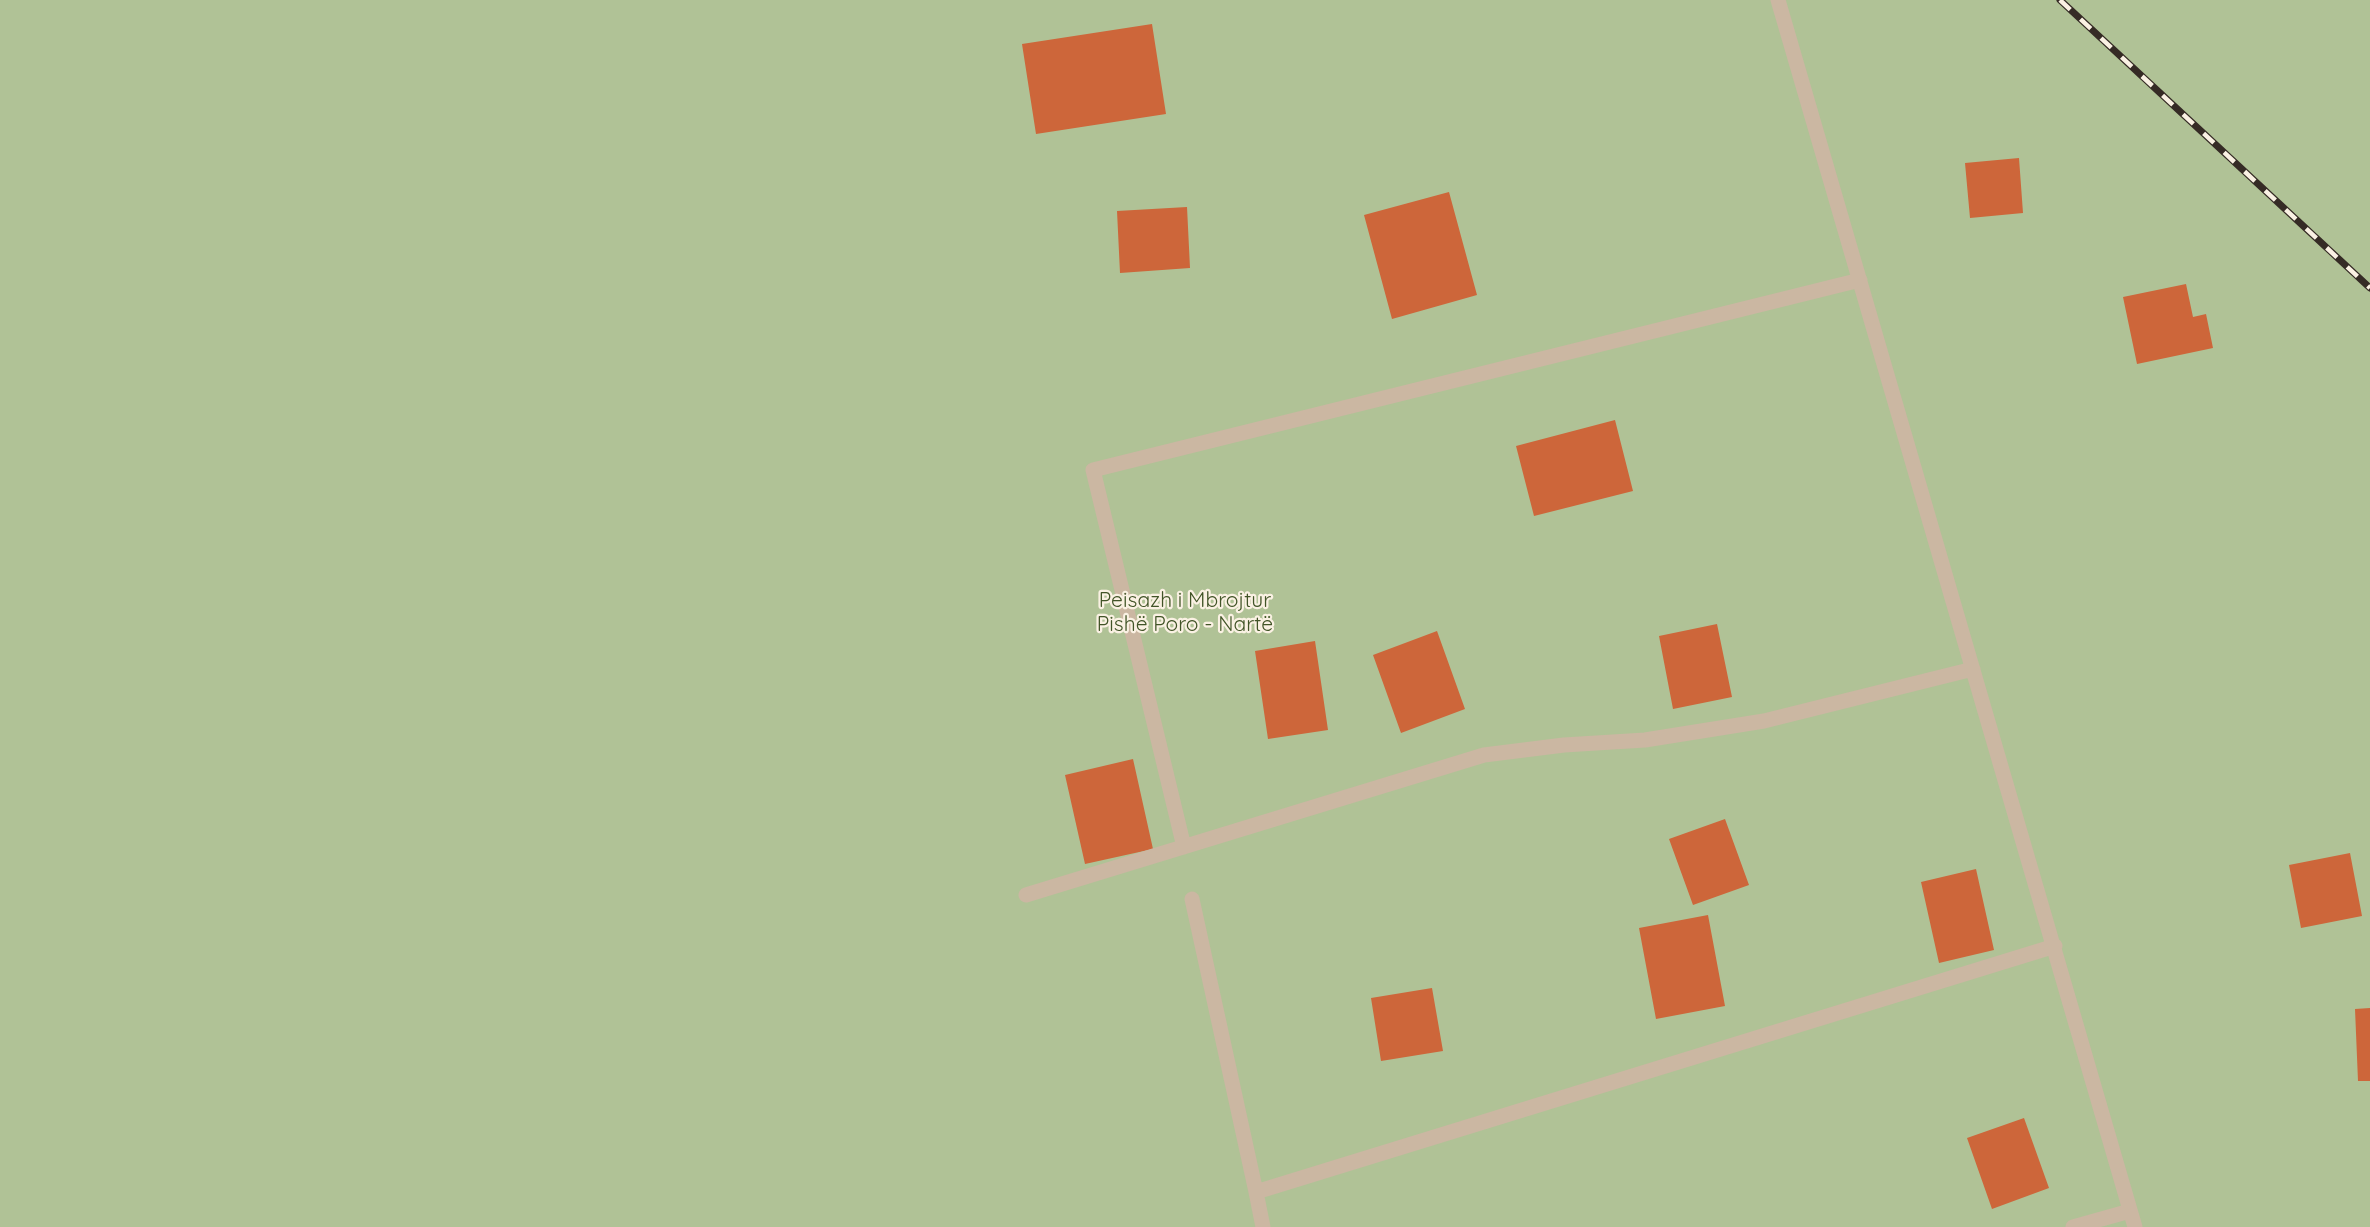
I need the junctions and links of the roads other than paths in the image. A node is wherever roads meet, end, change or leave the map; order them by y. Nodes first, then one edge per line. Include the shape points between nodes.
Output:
1 (1778, 0) edge
2 (1860, 280) junction
3 (1973, 669) junction
4 (1184, 847) junction
5 (1026, 895) dead end
6 (1192, 899) dead end
7 (2055, 946) junction
8 (1256, 1192) junction
9 (2130, 1211) junction
10 (1263, 1227) edge
11 (2073, 1227) edge
12 (2135, 1227) edge

1 - 2 street
2 - 3 street
2 - 4 street via 1093,470
3 - 4 street via 1764,721 1645,740 1484,755
3 - 7 street
4 - 5 street
6 - 8 street
7 - 8 street
7 - 9 street
8 - 10 street
9 - 11 street
9 - 12 street

